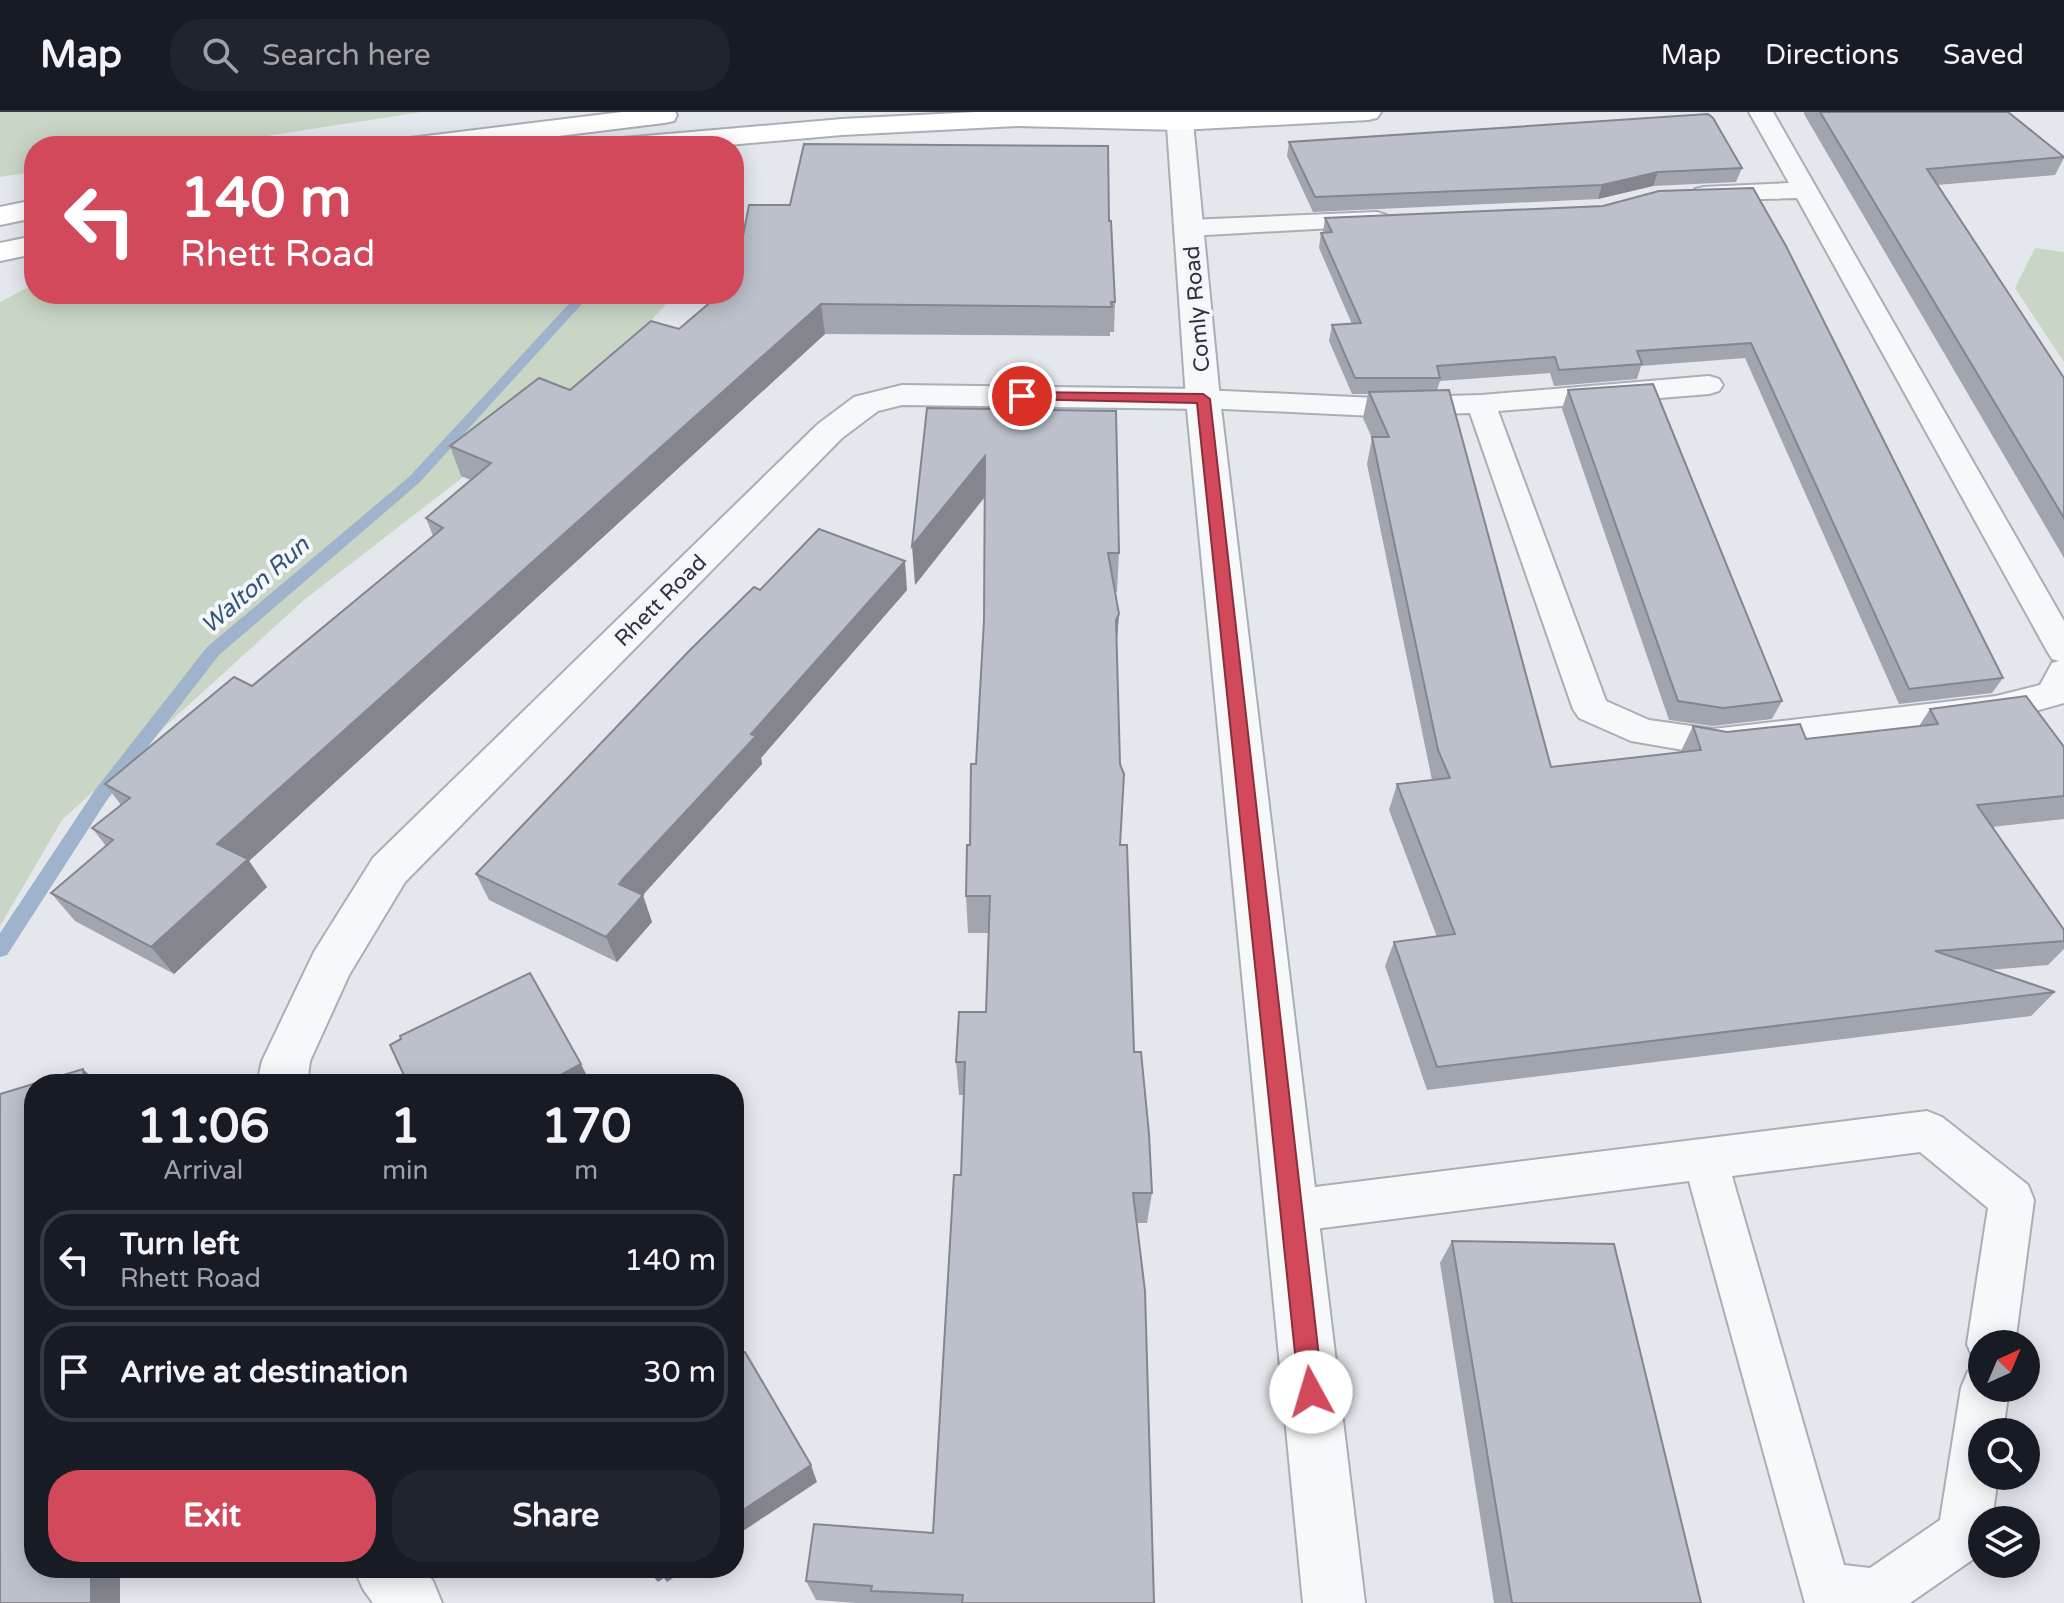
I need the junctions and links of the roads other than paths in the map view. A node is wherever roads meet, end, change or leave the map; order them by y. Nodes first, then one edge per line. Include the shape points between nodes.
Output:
1 (694, 112) edge
2 (1368, 112) edge
3 (1761, 112) edge
4 (1179, 117) edge
5 (494, 136) edge
6 (738, 136) edge
7 (1805, 190) junction
8 (1684, 194) edge
9 (24, 211) edge
10 (0, 216) edge
11 (1394, 219) edge
12 (1189, 228) junction
13 (24, 247) edge
14 (0, 252) edge
15 (1709, 385) dead end
16 (1203, 399) junction
17 (1481, 404) junction
18 (2064, 651) edge
19 (2064, 672) edge
20 (284, 1074) edge
21 (1705, 1159) junction
22 (1291, 1211) junction
23 (1993, 1330) edge
24 (1983, 1402) edge
25 (392, 1578) edge
26 (411, 1603) edge
27 (1334, 1603) edge

1 - 5 main road
2 - 4 main road
3 - 7 lane
4 - 6 main road via 1002,119
4 - 12 street, Comly Road
7 - 8 lane
7 - 18 lane
9 - 10 main road
11 - 12 lane
12 - 16 street, Comly Road
13 - 14 main road
15 - 17 lane
16 - 17 lane via 1375,407
16 - 20 street, Rhett Road via 902,395 866,404 830,431 389,870 330,966
16 - 22 street, Comly Road
17 - 19 lane via 1591,709 1644,732 1713,742 1996,709 2053,694
21 - 22 lane
21 - 23 lane via 1927,1131 2012,1200
21 - 24 lane via 1825,1589 1876,1595 1964,1535
22 - 27 street, Comly Road
25 - 26 street

